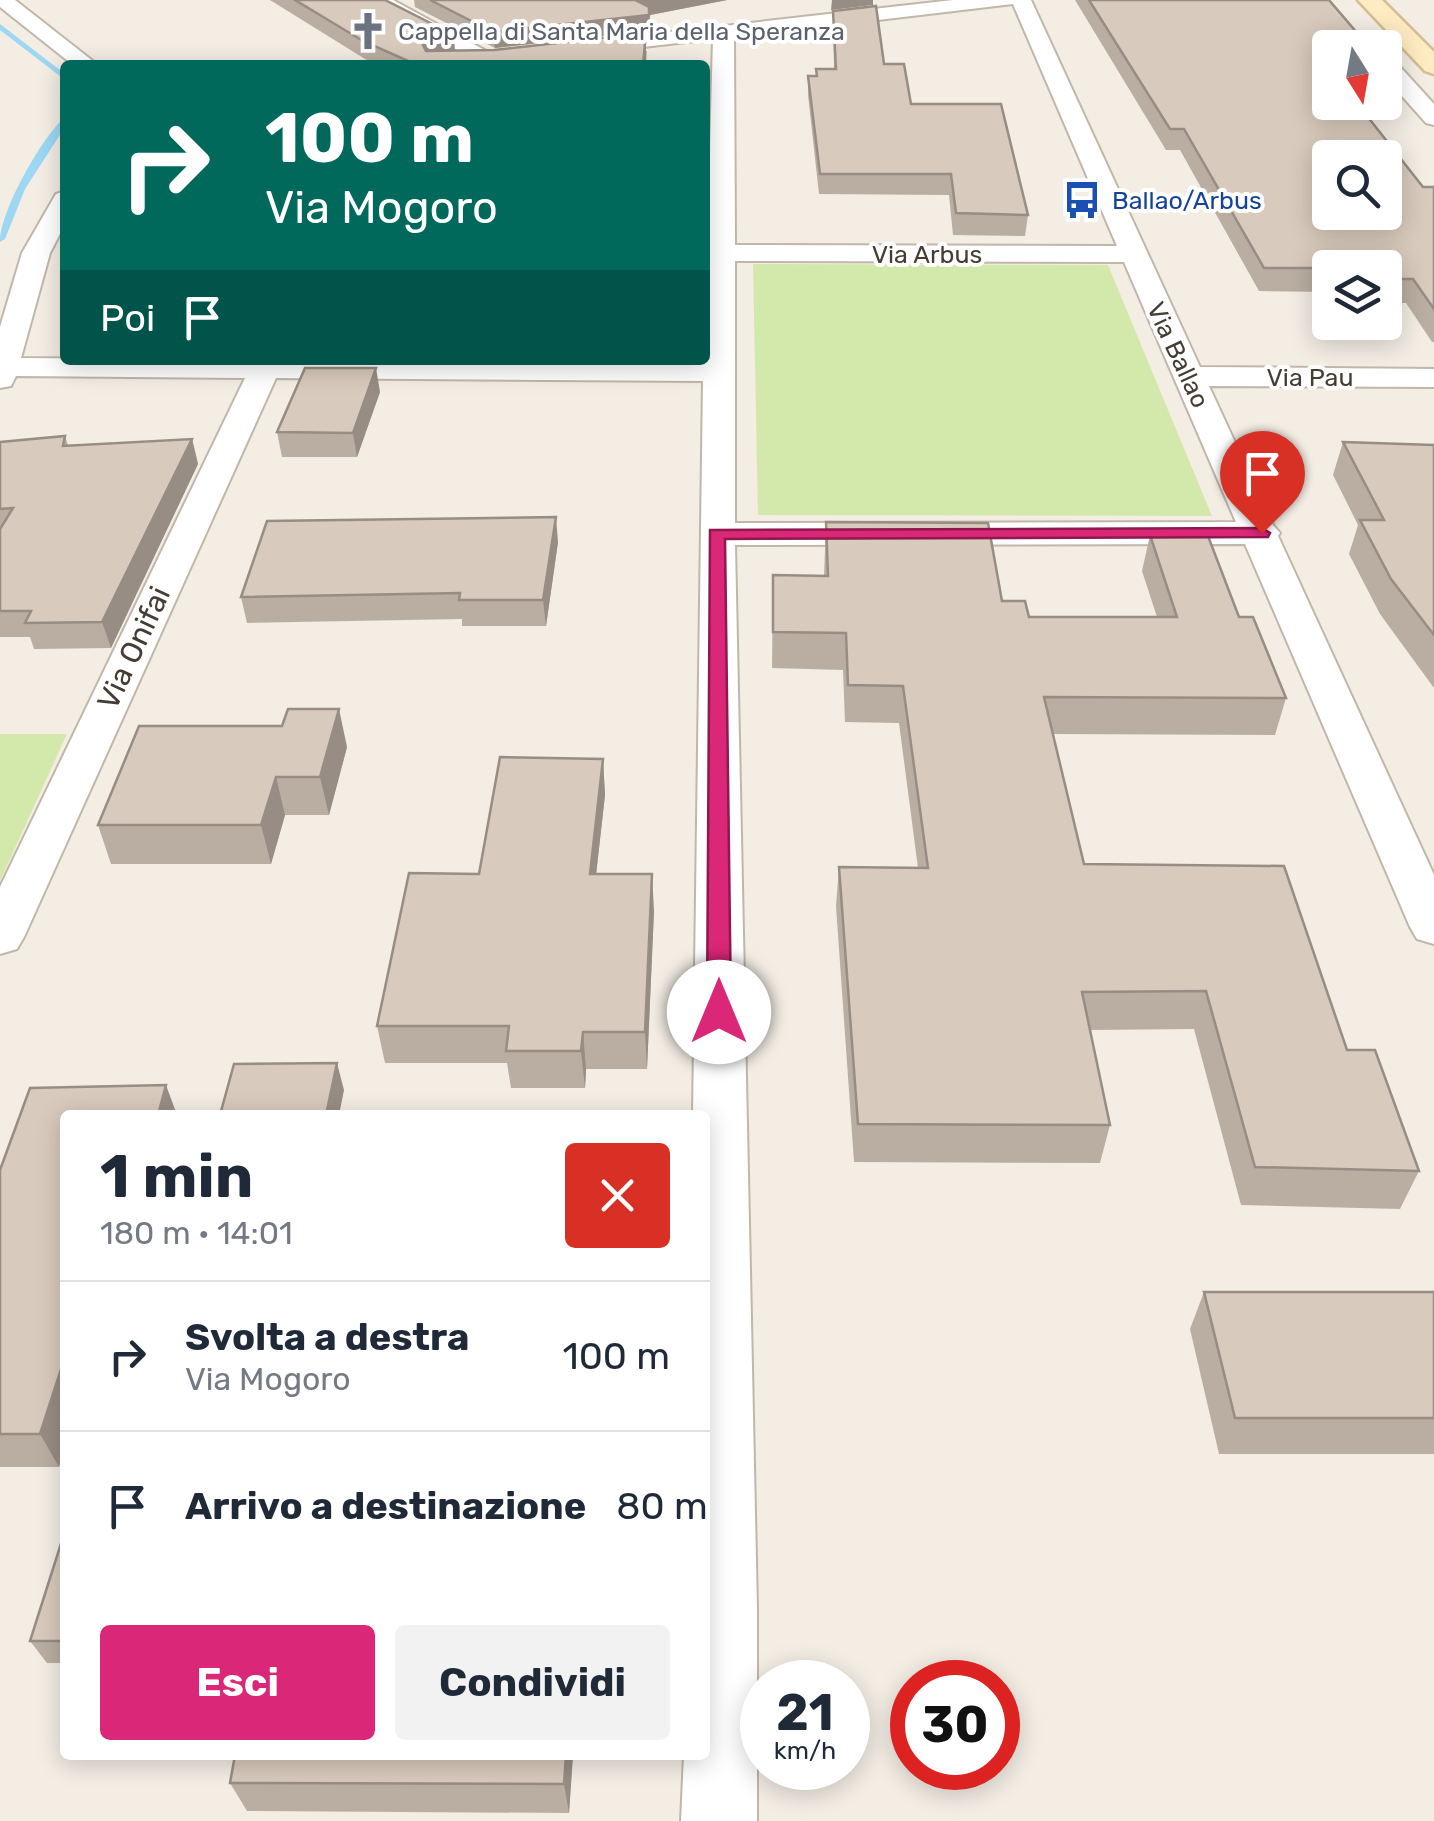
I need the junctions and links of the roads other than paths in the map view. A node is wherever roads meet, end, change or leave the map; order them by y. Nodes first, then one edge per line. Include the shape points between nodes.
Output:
1 (3, 0) edge
2 (378, 0) edge
3 (1006, 0) edge
4 (1021, 0) edge
5 (1368, 0) edge
6 (740, 20) junction
7 (794, 24) junction
8 (560, 51) edge
9 (81, 60) edge
10 (481, 60) edge
11 (1434, 66) edge
12 (1402, 83) edge
13 (1434, 118) edge
14 (60, 208) edge
15 (723, 253) junction
16 (1132, 254) junction
17 (266, 365) edge
18 (720, 372) junction
19 (2, 373) edge
20 (1186, 376) junction
21 (1434, 378) edge
22 (1262, 533) junction
23 (716, 534) junction
24 (1434, 928) edge
25 (0, 937) edge
26 (720, 1821) edge

1 - 9 street
2 - 10 street via 497,58
3 - 7 street
4 - 16 street, Via Ballao
5 - 11 main road
6 - 7 street
6 - 7 street
6 - 8 street
6 - 15 street
12 - 13 street
14 - 19 street via 36,253
15 - 16 street, Via Arbus
15 - 18 street
16 - 20 street, Via Ballao
17 - 18 street
17 - 19 street
17 - 25 street, Via Onifai
18 - 23 street
20 - 21 street, Via Pau
20 - 22 street, Via Ballao
22 - 23 street
22 - 24 street, Via Ballao
23 - 26 street

